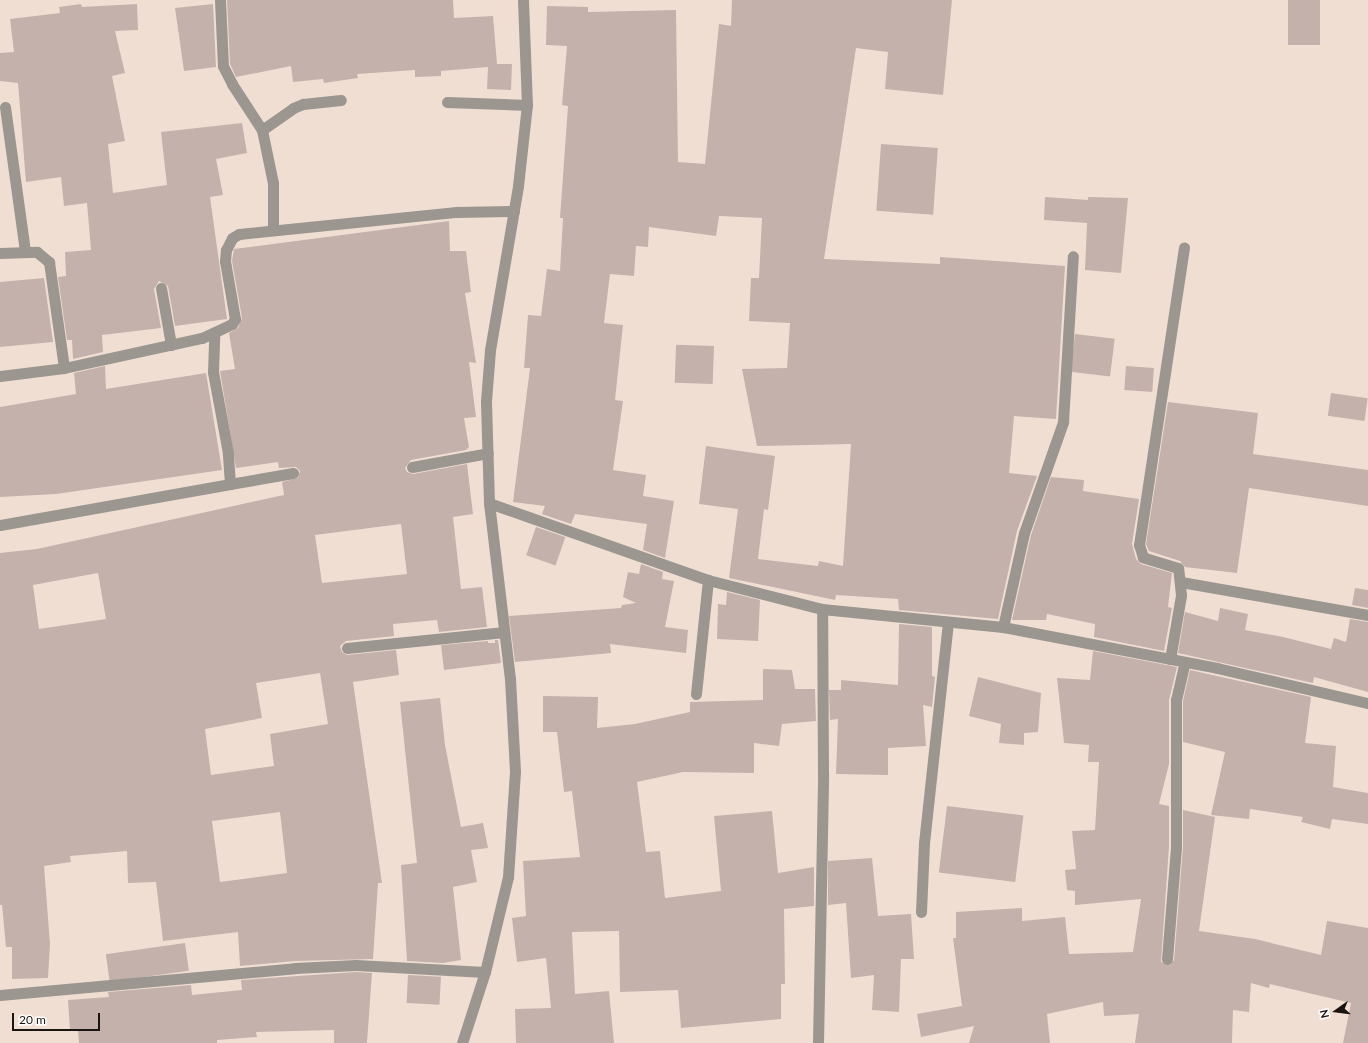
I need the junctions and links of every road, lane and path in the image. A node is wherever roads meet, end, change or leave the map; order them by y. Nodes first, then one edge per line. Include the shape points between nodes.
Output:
1 (220, 0) edge
2 (523, 0) edge
3 (341, 100) dead end
4 (448, 102) dead end
5 (527, 105) junction
6 (5, 107) dead end
7 (262, 130) junction
8 (514, 211) junction
9 (273, 230) junction
10 (1184, 247) dead end
11 (25, 252) junction
12 (0, 253) edge
13 (1073, 256) dead end
14 (161, 288) dead end
15 (214, 334) junction
16 (171, 345) junction
17 (64, 368) junction
18 (0, 376) edge
19 (488, 453) junction
20 (412, 467) dead end
21 (293, 473) dead end
22 (230, 484) junction
23 (489, 503) junction
24 (0, 525) edge
25 (708, 580) junction
26 (1181, 582) junction
27 (822, 609) junction
28 (1368, 615) edge
29 (948, 622) junction
30 (1003, 627) junction
31 (504, 632) junction
32 (347, 648) dead end
33 (1170, 659) junction
34 (1185, 662) junction
35 (696, 694) dead end
36 (1368, 703) edge
37 (921, 912) dead end
38 (1167, 959) dead end
39 (485, 972) junction
40 (0, 994) edge
41 (462, 1043) edge
42 (818, 1043) edge

1 - 7 street via 223,66
2 - 5 street
3 - 7 street via 304,104 293,108
4 - 5 street
5 - 8 street
6 - 11 street
7 - 9 street via 273,183
8 - 9 street via 457,212
8 - 19 street via 490,350 486,401
9 - 15 street via 239,234 228,245 225,261 235,319 232,324
10 - 26 street via 1139,545 1143,557 1178,568
11 - 12 street
11 - 17 street via 36,252 49,262
13 - 30 street via 1063,422 1026,526
14 - 16 street
15 - 16 street
15 - 22 street via 213,372 228,453
16 - 17 street
17 - 18 street
19 - 20 street
19 - 23 street
21 - 22 street
22 - 24 street
23 - 25 street
23 - 31 street
25 - 27 street
25 - 35 street
26 - 28 street
26 - 33 street
27 - 29 street
27 - 42 street via 823,774
29 - 30 street
29 - 37 street via 924,843
30 - 33 street
31 - 32 street
31 - 39 street via 510,679 515,779 508,877
33 - 34 street
34 - 36 street
34 - 38 street via 1176,700 1176,846
39 - 40 street via 356,965 303,967
39 - 41 street

